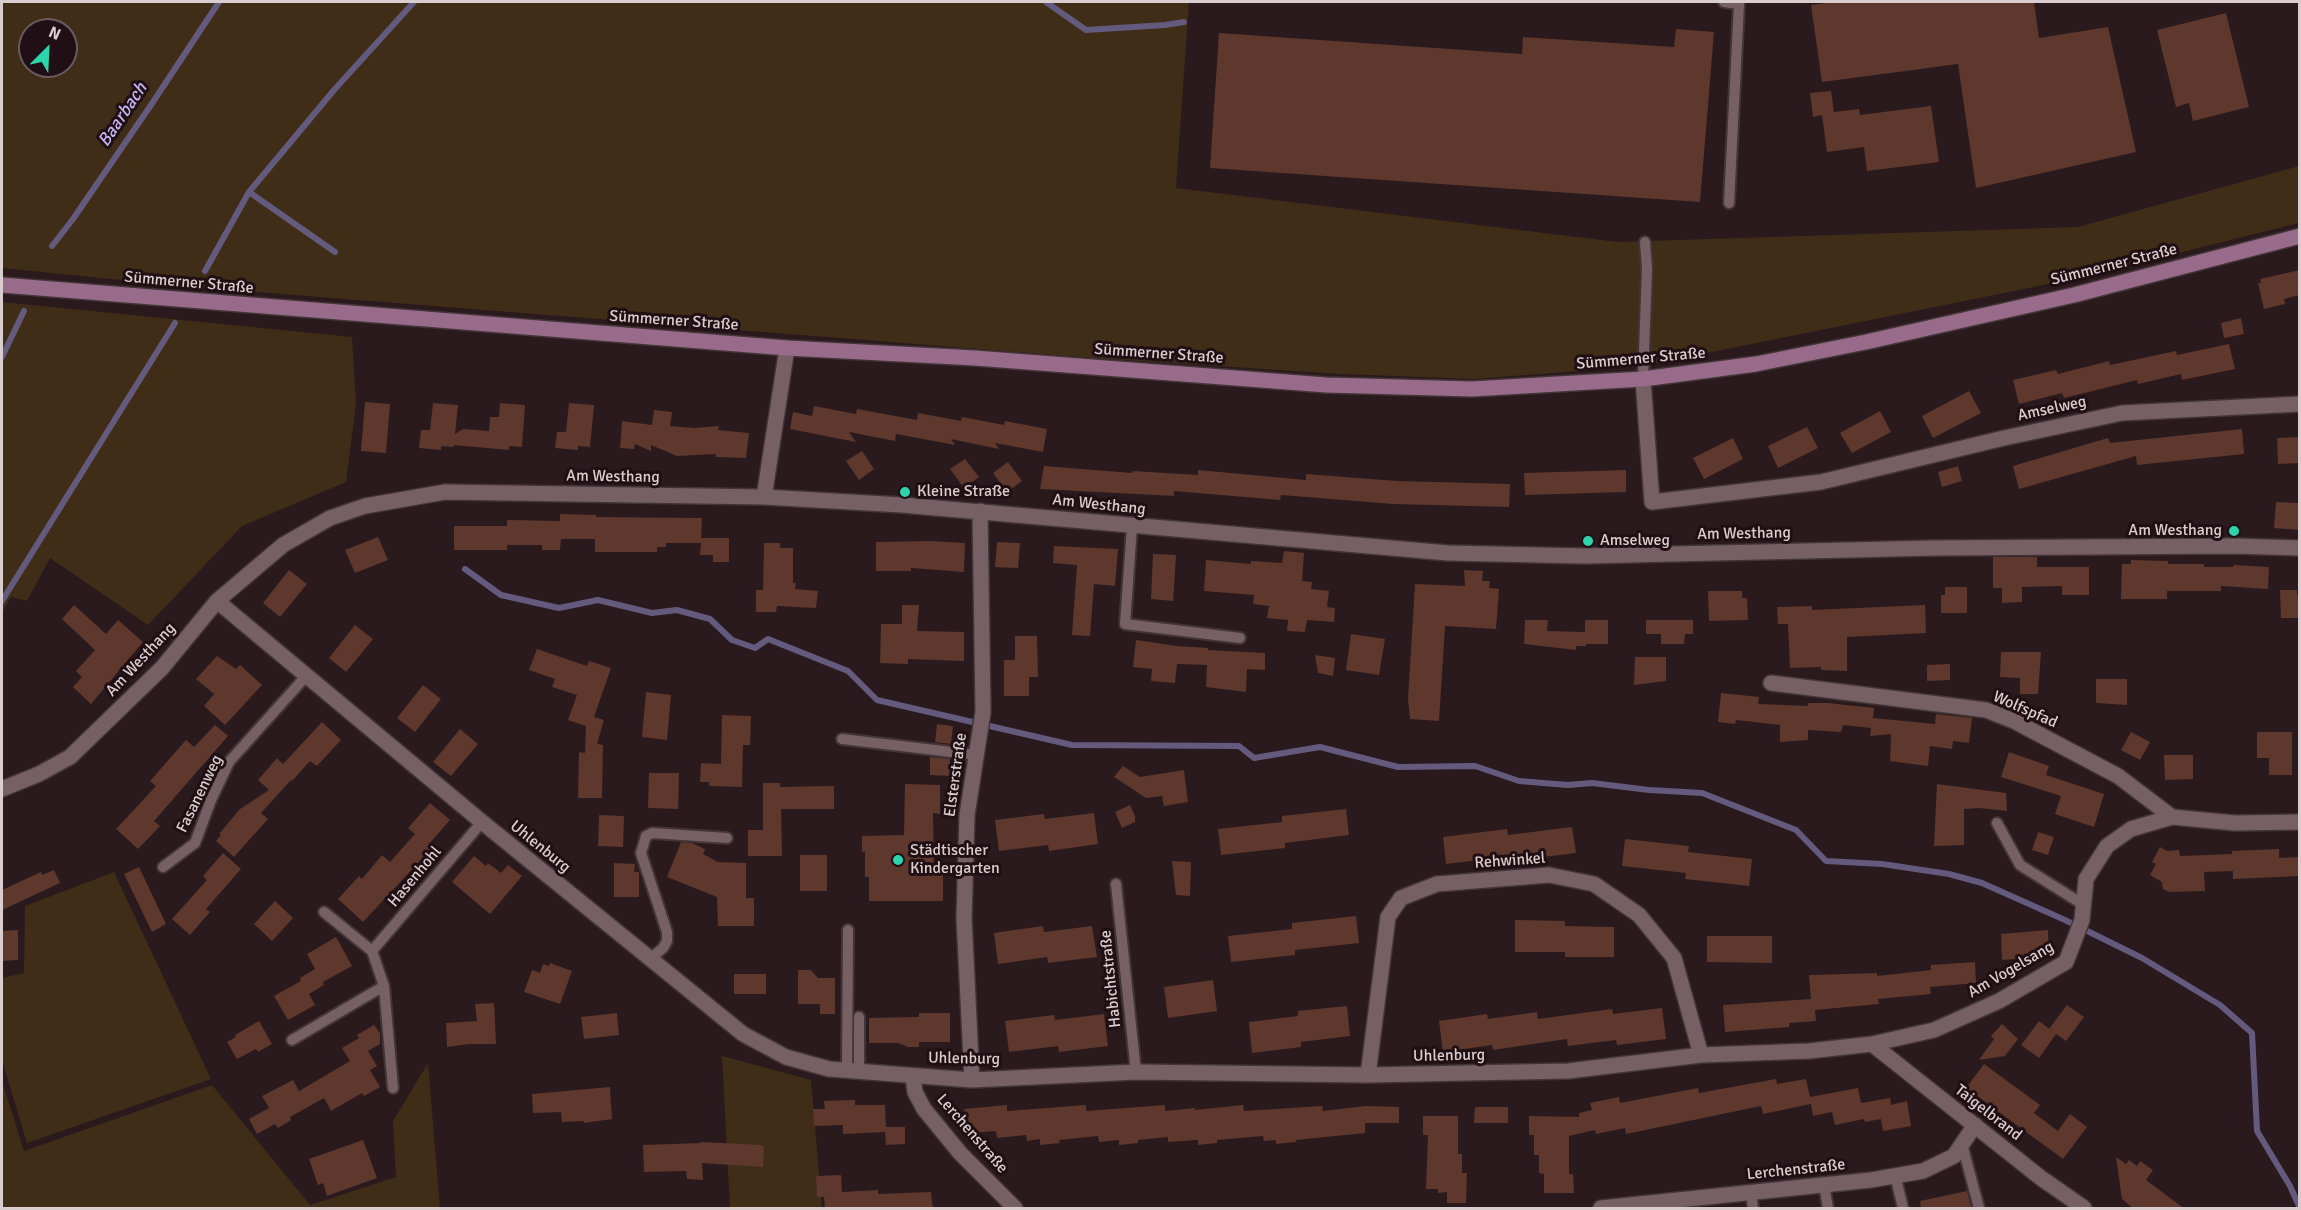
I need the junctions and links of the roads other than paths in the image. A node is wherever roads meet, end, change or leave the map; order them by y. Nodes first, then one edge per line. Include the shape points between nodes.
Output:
1 (1724, 2) edge
2 (1729, 202) dead end
3 (2300, 236) edge
4 (1645, 242) dead end
5 (2, 285) edge
6 (788, 348) junction
7 (1643, 379) junction
8 (2300, 404) edge
9 (764, 497) junction
10 (980, 511) junction
11 (1132, 526) junction
12 (2300, 548) edge
13 (217, 601) junction
14 (1240, 638) dead end
15 (307, 675) junction
16 (1771, 683) dead end
17 (842, 739) dead end
18 (977, 749) junction
19 (2, 789) edge
20 (2172, 817) junction
21 (482, 822) junction
22 (2300, 822) edge
23 (1996, 823) dead end
24 (727, 838) dead end
25 (163, 867) dead end
26 (1116, 884) dead end
27 (2084, 905) junction
28 (324, 912) dead end
29 (849, 930) dead end
30 (372, 951) junction
31 (650, 959) junction
32 (384, 986) junction
33 (859, 1017) dead end
34 (292, 1040) dead end
35 (1872, 1044) junction
36 (1701, 1055) junction
37 (853, 1071) junction
38 (1136, 1071) junction
39 (1368, 1075) junction
40 (914, 1076) junction
41 (972, 1080) junction
42 (393, 1088) dead end
43 (1975, 1125) junction
44 (1962, 1144) junction
45 (1895, 1176) junction
46 (1824, 1185) junction
47 (1751, 1193) junction
48 (1675, 1205) edge
49 (1015, 1209) edge
50 (1601, 1209) edge
51 (1753, 1209) edge
52 (1828, 1209) edge
53 (1903, 1209) edge
54 (1979, 1209) edge
55 (2084, 1209) edge

1 - 2 lane via 1739,3
3 - 7 main road, Sümmerner Straße via 1866,342 1756,364
4 - 7 lane
5 - 6 main road, Sümmerner Straße
6 - 7 main road, Sümmerner Straße via 1326,385 1472,388
6 - 9 street
7 - 8 street, Amselweg via 1652,502 1821,482 2122,413
9 - 10 street, Am Westhang
9 - 13 street, Am Westhang via 445,492 386,500 337,515 300,534
10 - 11 street, Am Westhang
10 - 18 street, Elsterstraße via 983,712
11 - 12 street, Am Westhang via 1448,553
11 - 14 lane via 1125,624
13 - 15 street, Uhlenburg
13 - 19 street, Am Westhang via 162,668 70,757
15 - 21 street, Uhlenburg
15 - 25 lane, Fasanenweg via 229,762 195,843
16 - 20 street, Wolfspfad via 1986,710 2118,776
17 - 18 lane
18 - 41 street, Elsterstraße via 967,815 965,907
20 - 22 street, Am Vogelsang via 2235,823
20 - 27 street, Am Vogelsang via 2131,829 2107,846 2086,879
21 - 30 lane, Hasenhohl
21 - 31 street, Uhlenburg
23 - 27 lane via 2020,865
24 - 31 lane via 652,833 646,836 641,853 667,932 663,948
26 - 38 lane, Habichtstraße
27 - 35 street, Am Vogelsang via 2066,962 1999,1001 1934,1030
28 - 30 lane
29 - 37 lane
30 - 32 lane
31 - 37 street, Uhlenburg via 743,1034 786,1057 829,1070
32 - 34 lane
32 - 42 lane
33 - 37 lane
35 - 36 street, Uhlenburg
35 - 43 street, Taigelbrand
36 - 39 street, Uhlenburg via 1568,1071
36 - 39 street, Rehwinkel via 1674,958 1640,915 1594,884 1549,875 1437,884 1401,898 1388,917
37 - 40 street, Uhlenburg
38 - 39 street, Uhlenburg
38 - 41 street, Uhlenburg
40 - 41 street, Uhlenburg
40 - 49 street, Lerchenstraße via 915,1092 924,1109
43 - 44 street, Lerchenstraße
43 - 55 street, Taigelbrand
44 - 45 street, Lerchenstraße via 1954,1156 1923,1171
44 - 54 lane
45 - 46 street, Lerchenstraße
45 - 53 lane
46 - 47 street, Lerchenstraße
46 - 52 lane
47 - 48 street, Lerchenstraße
47 - 51 lane
48 - 50 street, Lerchenstraße

